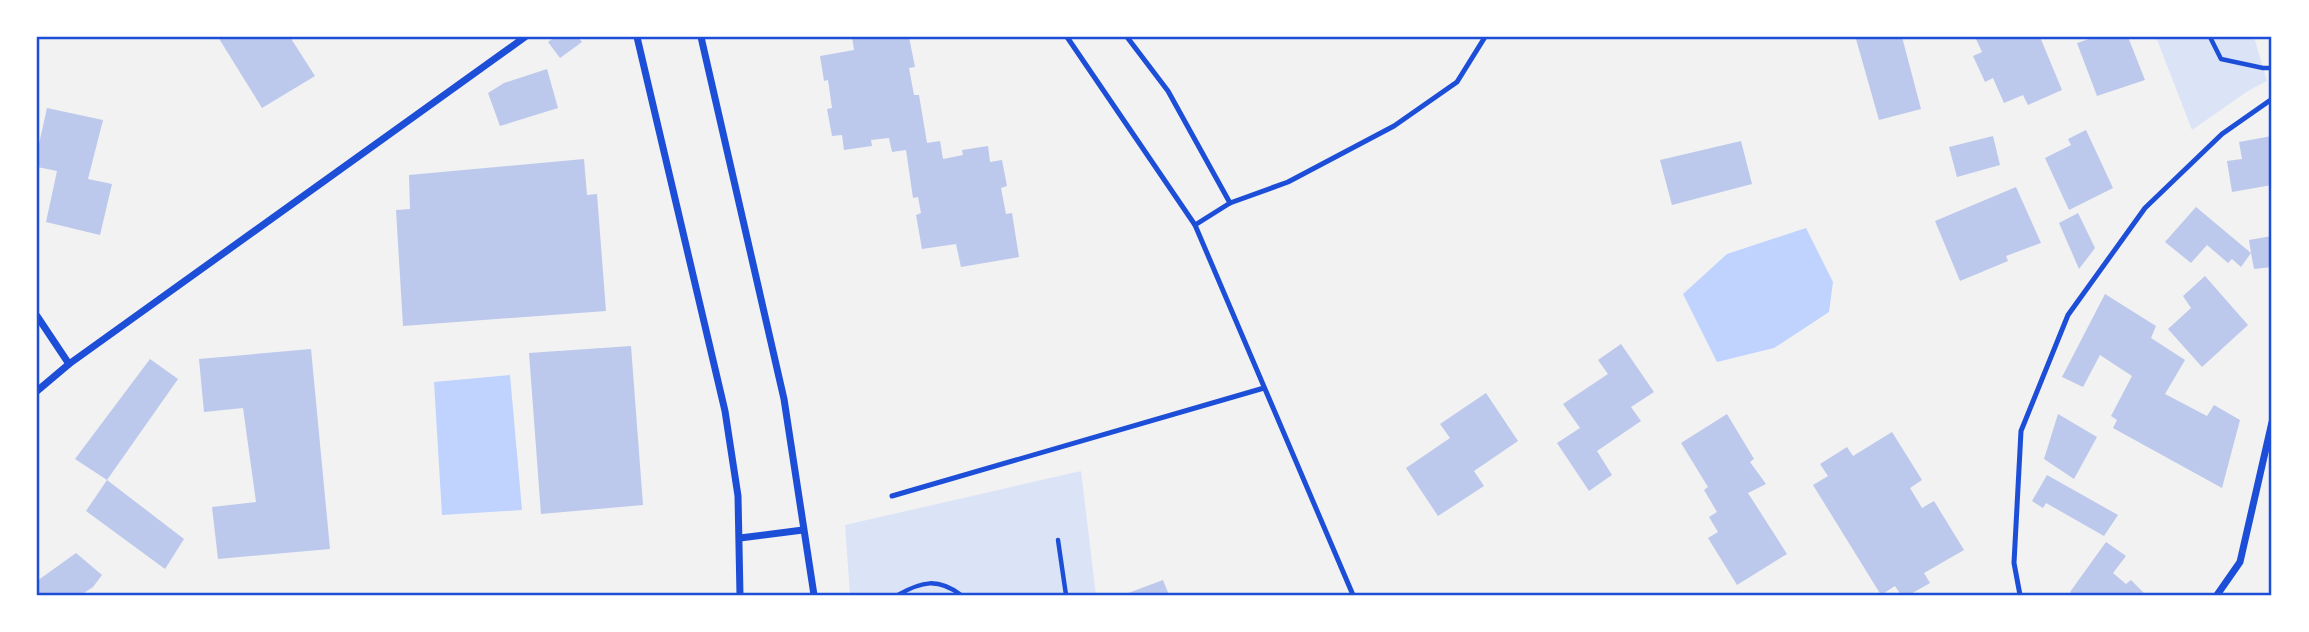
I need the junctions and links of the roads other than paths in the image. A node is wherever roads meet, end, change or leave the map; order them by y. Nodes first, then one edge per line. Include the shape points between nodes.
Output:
1 (525, 37) edge
2 (638, 37) edge
3 (701, 37) edge
4 (1067, 37) edge
5 (1127, 37) edge
6 (1485, 37) edge
7 (2272, 99) edge
8 (1230, 204) junction
9 (1195, 225) junction
10 (37, 316) edge
11 (69, 364) junction
12 (1264, 388) junction
13 (37, 391) edge
14 (2272, 422) edge
15 (892, 496) dead end
16 (803, 530) junction
17 (740, 538) junction
18 (740, 595) edge
19 (814, 595) edge
20 (1353, 595) edge
21 (2020, 595) edge
22 (2217, 595) edge

1 - 11 street
2 - 17 street via 725,411
3 - 16 street via 784,399
4 - 9 lane
5 - 8 lane via 1168,91
6 - 8 lane via 1457,82 1394,126 1288,182
7 - 21 lane via 2222,134 2145,208 2068,315 2021,431 2014,563
8 - 9 lane
9 - 12 lane
10 - 11 street
11 - 13 street
12 - 15 lane
12 - 20 lane
14 - 22 street via 2240,562
16 - 17 street
16 - 19 street
17 - 18 street

